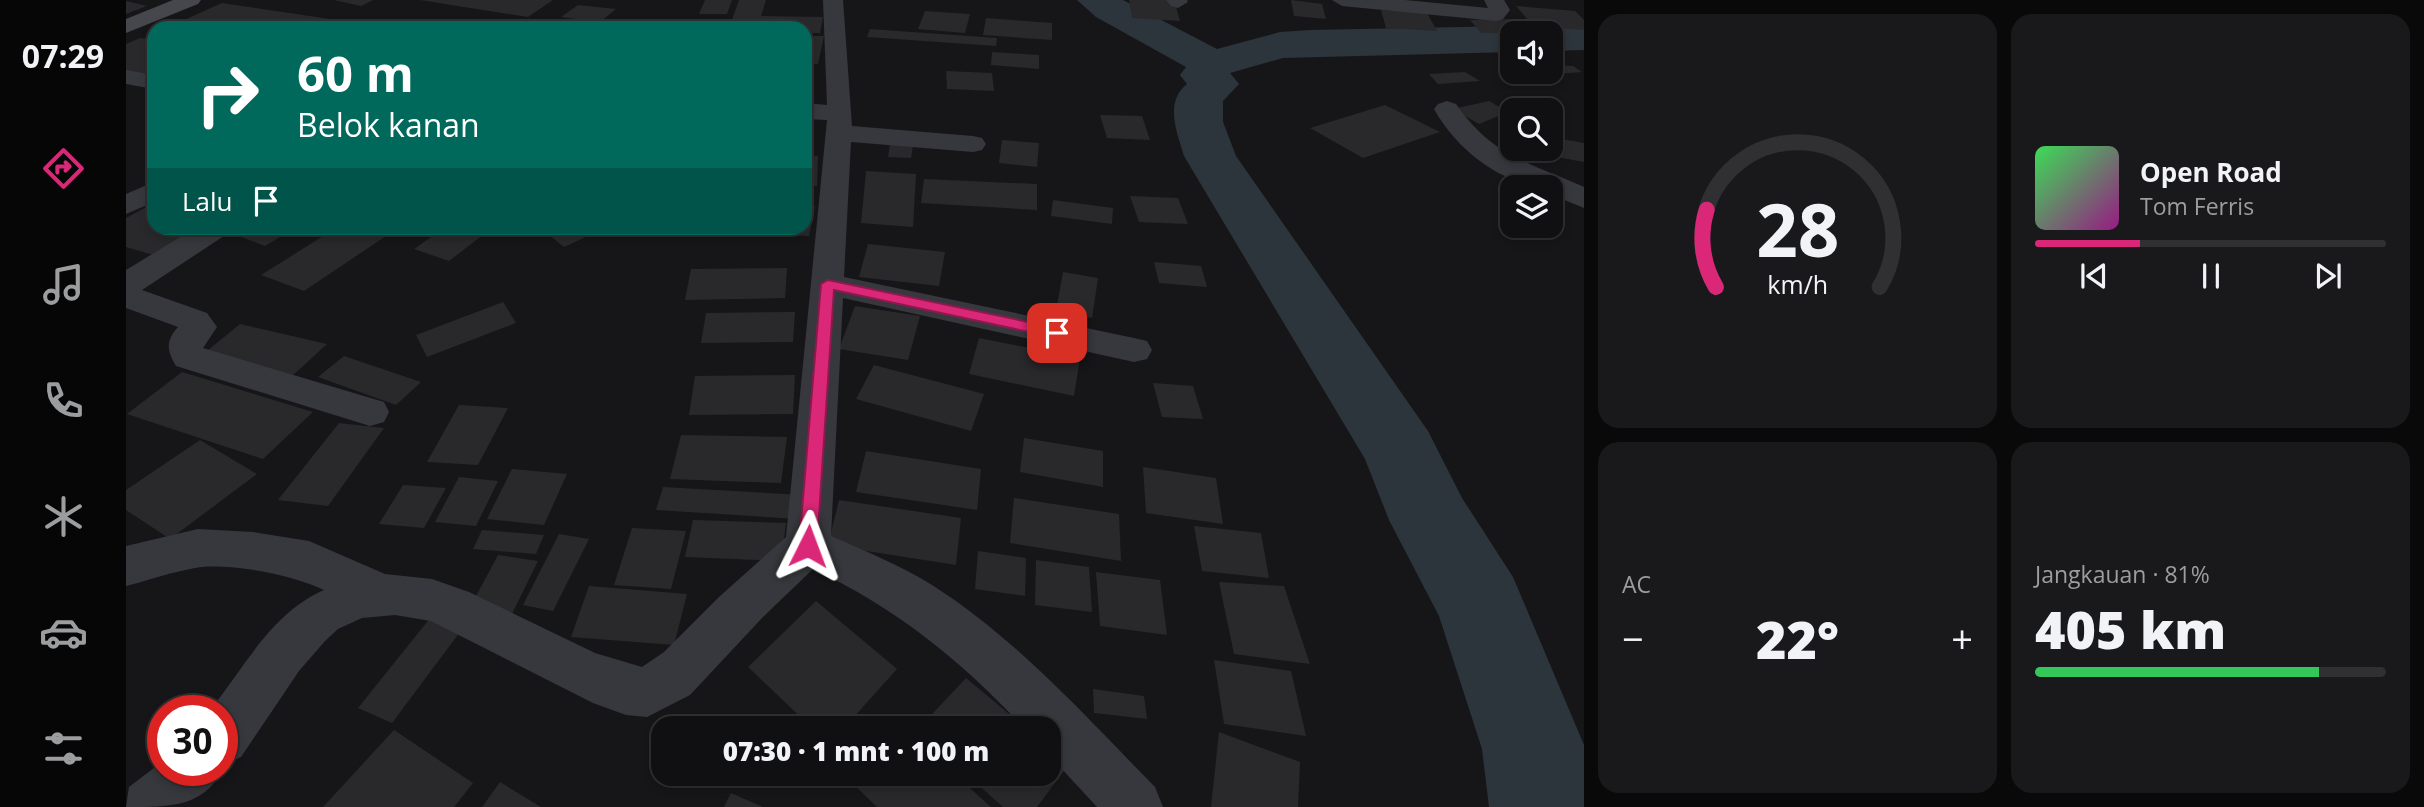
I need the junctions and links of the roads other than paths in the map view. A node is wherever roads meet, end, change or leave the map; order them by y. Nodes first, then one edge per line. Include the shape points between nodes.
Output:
1 (191, 0) edge
2 (833, 0) edge
3 (1342, 0) edge
4 (1494, 0) edge
5 (126, 27) edge
6 (126, 77) edge
7 (147, 81) edge
8 (1447, 109) dead end
9 (827, 119) edge
10 (973, 144) dead end
11 (147, 194) edge
12 (1584, 199) edge
13 (126, 205) edge
14 (205, 235) edge
15 (828, 284) junction
16 (126, 285) edge
17 (126, 296) edge
18 (1134, 350) dead end
19 (370, 412) dead end
20 (808, 546) junction
21 (126, 566) edge
22 (380, 594) junction
23 (238, 716) edge
24 (175, 786) edge
25 (149, 807) edge
26 (1135, 807) edge

1 - 5 street
2 - 9 street
3 - 4 street via 1496,15 1500,10
6 - 7 street
8 - 12 street via 1470,143
9 - 10 street
9 - 15 street
11 - 13 street
14 - 16 street
15 - 18 street
15 - 20 street
17 - 19 street via 195,321 199,327 186,341 189,357
20 - 22 street via 700,651 651,691 629,691 591,678 442,603
20 - 26 street via 917,602 978,649
21 - 22 street via 198,548 253,551 309,561
22 - 23 street via 345,602 321,614 299,633
24 - 25 street

